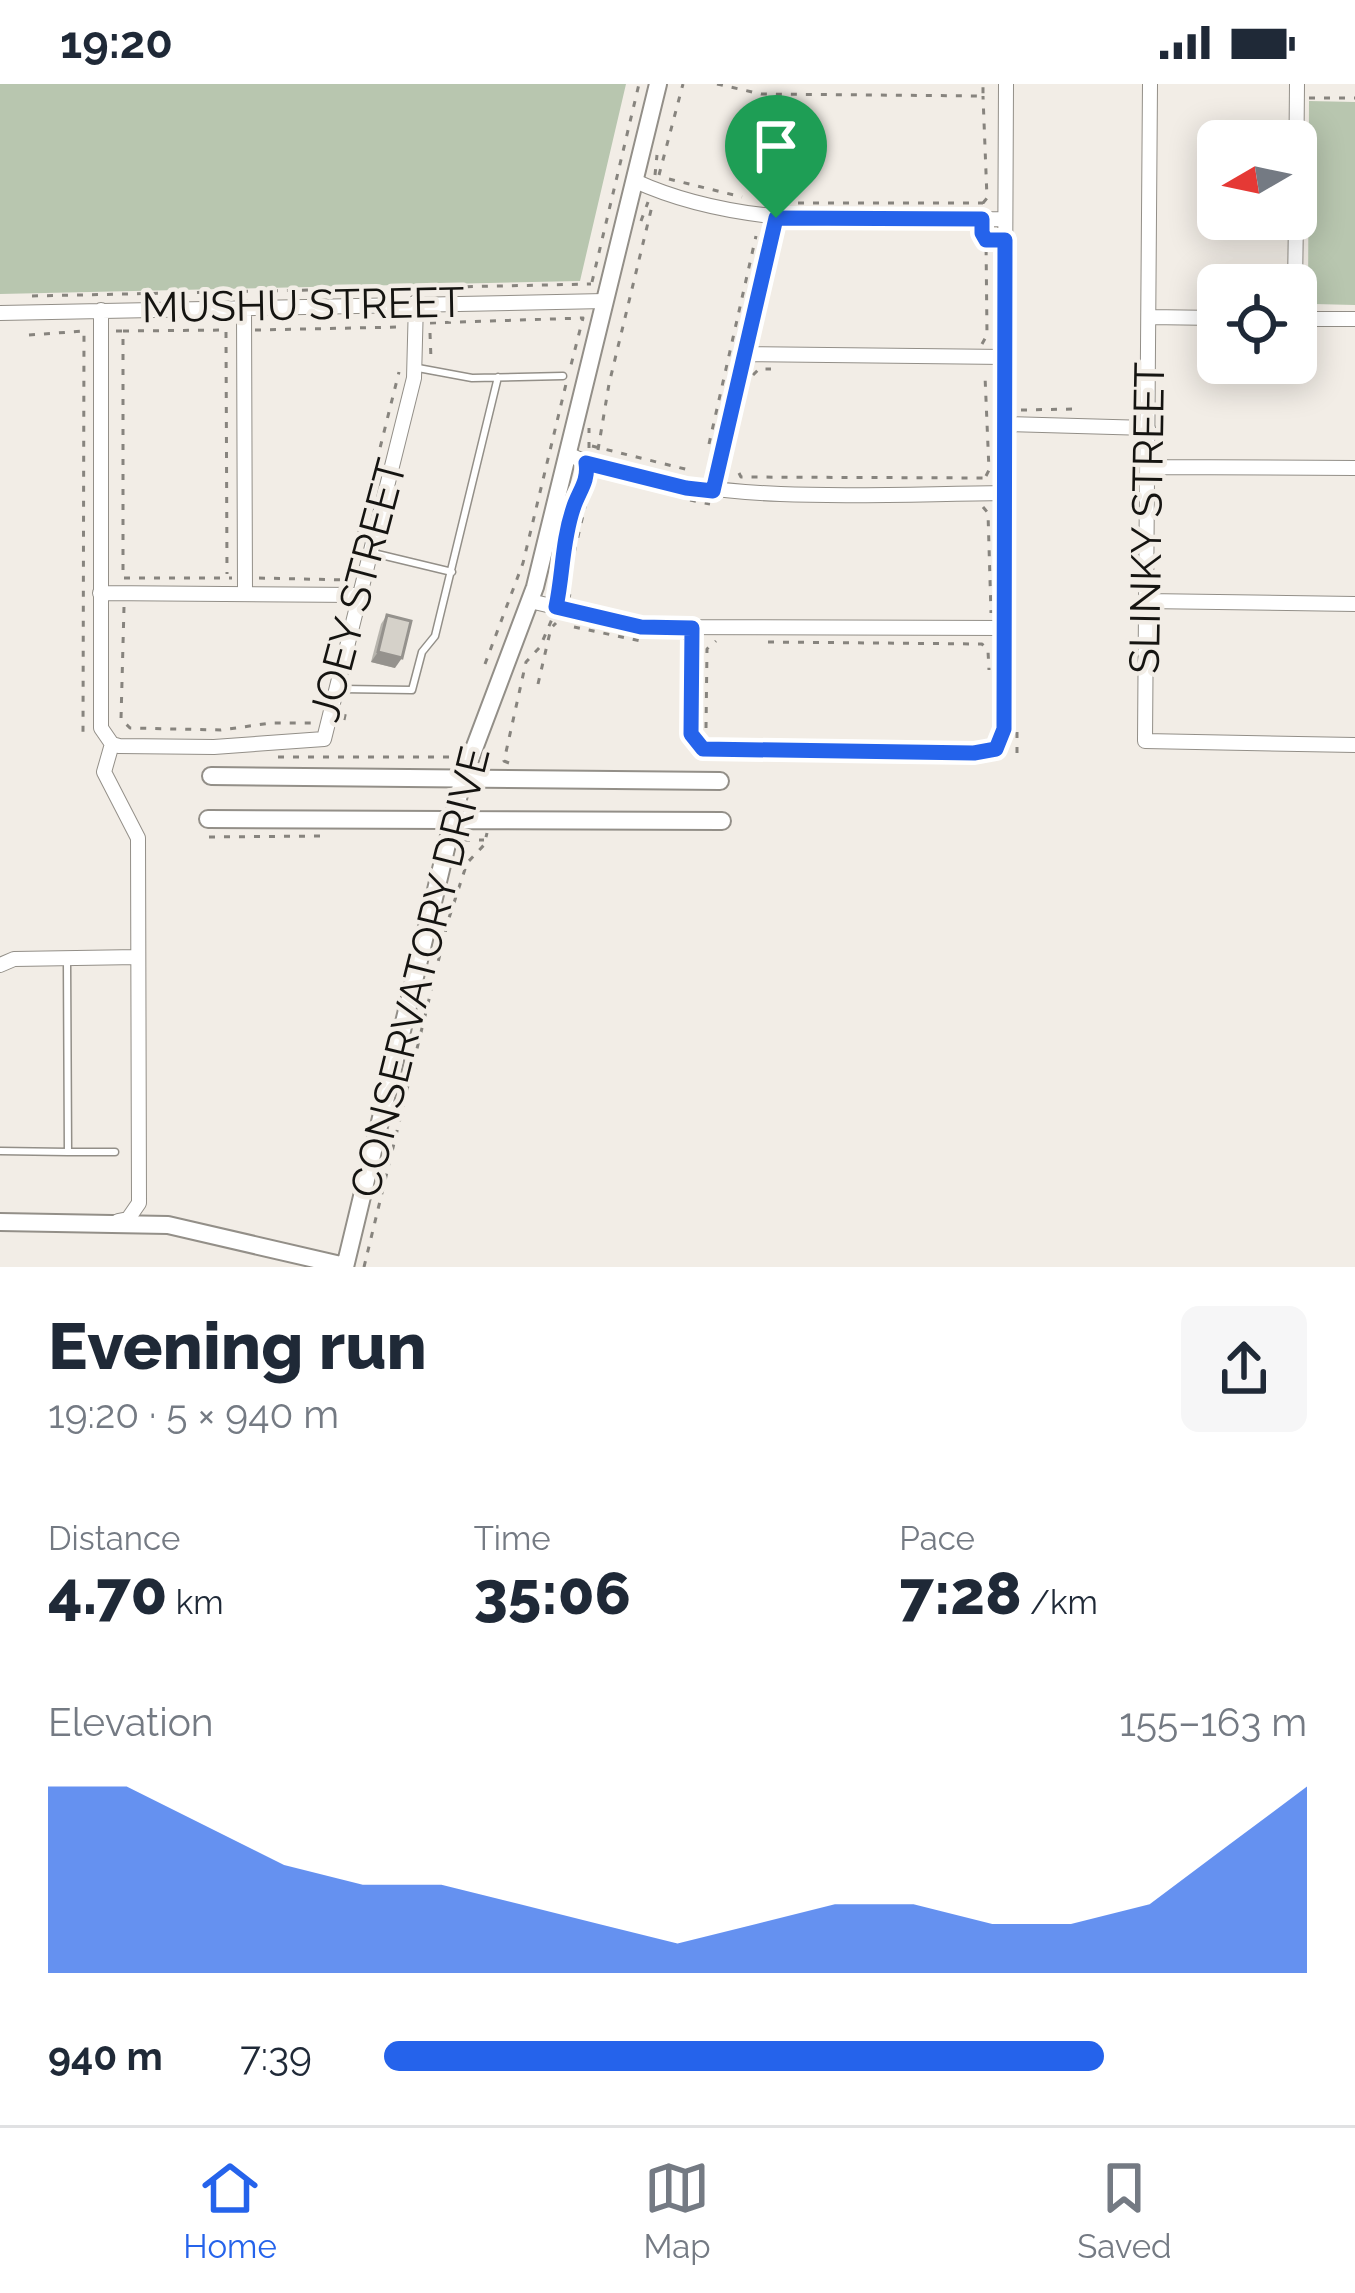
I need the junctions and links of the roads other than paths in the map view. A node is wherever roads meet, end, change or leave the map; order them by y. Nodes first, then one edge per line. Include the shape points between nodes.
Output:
1 (1006, 84) edge
2 (1150, 84) edge
3 (664, 88) edge
4 (634, 181) junction
5 (778, 211) junction
6 (1005, 219) junction
7 (595, 294) junction
8 (416, 302) junction
9 (244, 307) junction
10 (101, 310) junction
11 (0, 313) edge
12 (1148, 317) junction
13 (1197, 318) edge
14 (1317, 319) edge
15 (1355, 319) edge
16 (744, 354) junction
17 (1005, 357) junction
18 (415, 367) junction
19 (563, 376) dead end
20 (498, 377) junction
21 (1004, 424) junction
22 (1148, 428) junction
23 (568, 454) junction
24 (1148, 467) junction
25 (1355, 468) edge
26 (713, 491) junction
27 (1004, 493) junction
28 (369, 552) junction
29 (452, 572) junction
30 (245, 592) junction
31 (100, 593) junction
32 (358, 595) junction
33 (530, 601) junction
34 (1146, 602) junction
35 (1355, 604) edge
36 (1004, 621) junction
37 (692, 628) junction
38 (338, 689) junction
39 (112, 744) junction
40 (1355, 745) edge
41 (211, 776) dead end
42 (463, 778) junction
43 (720, 781) dead end
44 (208, 819) dead end
45 (454, 820) junction
46 (722, 821) dead end
47 (67, 957) junction
48 (139, 957) junction
49 (0, 965) edge
50 (0, 1151) edge
51 (68, 1152) junction
52 (116, 1153) dead end
53 (0, 1222) edge
54 (115, 1222) junction
55 (345, 1267) edge

1 - 6 street
2 - 12 street, SLINKY STREET
3 - 4 street, CONSERVATORY DRIVE
4 - 5 street
4 - 7 street, CONSERVATORY DRIVE
5 - 6 street via 982,211
5 - 16 street
6 - 17 street
7 - 8 street, MUSHU STREET
7 - 23 street, CONSERVATORY DRIVE
8 - 9 street, MUSHU STREET
8 - 18 street, JOEY STREET
9 - 10 street, MUSHU STREET
9 - 30 street
10 - 11 street, MUSHU STREET
10 - 31 street
12 - 13 street
12 - 22 street, SLINKY STREET
14 - 15 street
16 - 17 street
16 - 26 street
17 - 21 street
18 - 20 lane
18 - 28 street, JOEY STREET
19 - 20 lane
20 - 29 lane
21 - 22 street
21 - 27 street
22 - 24 street, SLINKY STREET
23 - 26 street via 589,470
23 - 33 street, CONSERVATORY DRIVE
24 - 25 street
24 - 34 street, SLINKY STREET
26 - 27 street via 984,503
27 - 36 street
28 - 29 lane
28 - 32 street, JOEY STREET
29 - 38 lane via 412,690
30 - 31 street
30 - 32 street
31 - 39 street via 101,728
32 - 38 street, JOEY STREET
33 - 37 street via 641,627
33 - 42 street, CONSERVATORY DRIVE
34 - 35 street
34 - 40 street, SLINKY STREET via 1145,741
36 - 37 street
36 - 37 street via 1004,729 990,751 697,746
38 - 39 street, JOEY STREET via 324,739
39 - 48 street via 104,772 138,838
41 - 42 street
42 - 43 street
42 - 45 street, CONSERVATORY DRIVE
44 - 45 street
45 - 46 street
45 - 55 street, CONSERVATORY DRIVE
47 - 48 street
47 - 49 street
47 - 51 lane
48 - 54 street via 139,1203
50 - 51 lane
51 - 52 lane
53 - 54 street
54 - 55 street via 168,1225

